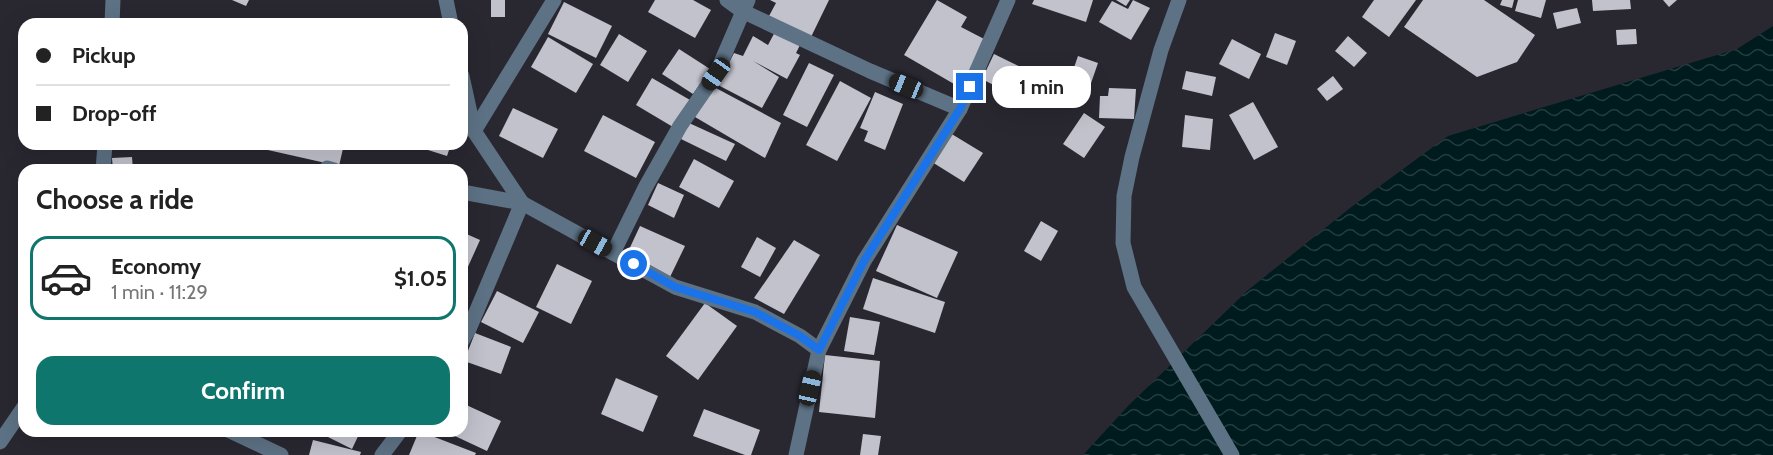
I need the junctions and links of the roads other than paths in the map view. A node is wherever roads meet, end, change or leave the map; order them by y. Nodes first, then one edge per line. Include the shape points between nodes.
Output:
1 (113, 0) edge
2 (446, 0) edge
3 (554, 0) edge
4 (726, 0) edge
5 (1008, 0) edge
6 (1179, 0) edge
7 (745, 5) edge
8 (112, 18) edge
9 (450, 18) edge
10 (468, 104) edge
11 (960, 109) junction
12 (474, 131) junction
13 (468, 193) edge
14 (522, 203) junction
15 (613, 253) junction
16 (468, 331) edge
17 (819, 350) junction
18 (18, 416) edge
19 (243, 437) edge
20 (396, 437) edge
21 (0, 442) edge
22 (282, 455) edge
23 (382, 455) edge
24 (796, 455) edge
25 (1232, 455) edge

1 - 8 street
2 - 9 street
3 - 12 street
4 - 7 street
5 - 11 street
6 - 25 street via 1132,157 1124,196 1123,243 1134,287
7 - 11 street via 870,71
7 - 15 street via 716,74 680,126
10 - 12 street
11 - 17 street via 864,261
12 - 14 street
13 - 14 street
14 - 15 street
14 - 16 street
15 - 17 street via 675,287 755,312
17 - 24 street
18 - 21 street
19 - 22 street
20 - 23 street

